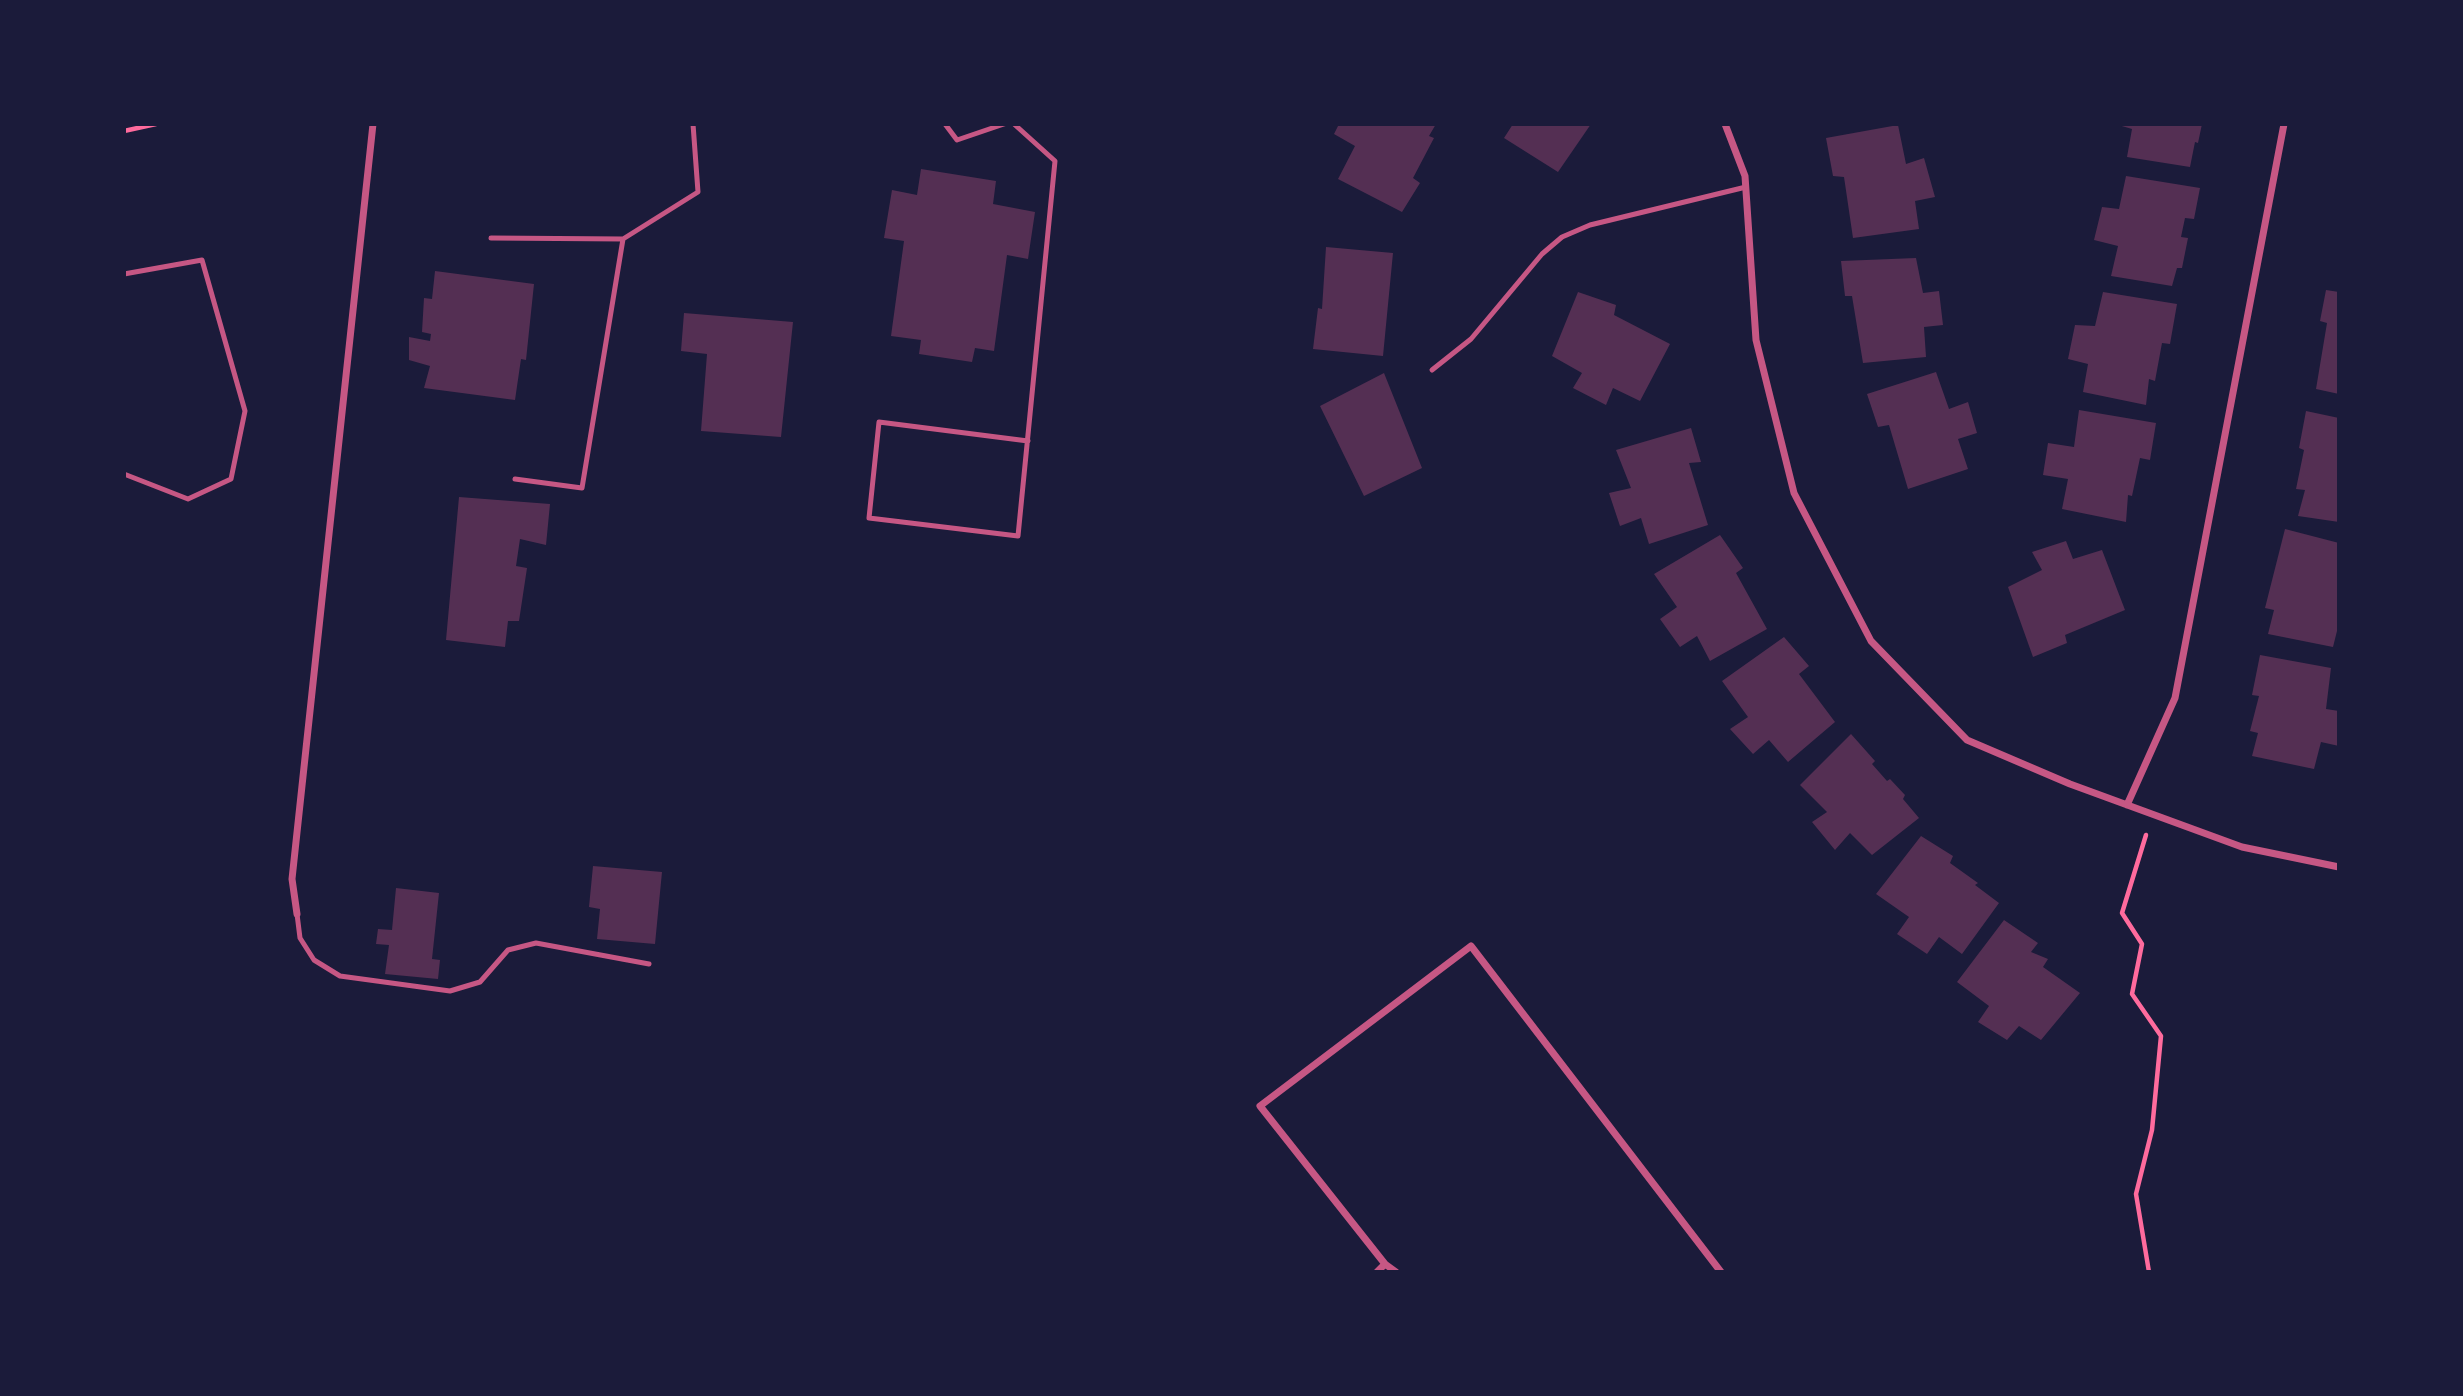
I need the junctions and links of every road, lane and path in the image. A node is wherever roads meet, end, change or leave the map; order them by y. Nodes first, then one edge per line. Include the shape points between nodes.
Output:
1 (156, 124) edge
2 (373, 124) edge
3 (693, 124) edge
4 (945, 124) edge
5 (1004, 124) edge
6 (1014, 124) edge
7 (1725, 124) edge
8 (2284, 124) edge
9 (124, 131) edge
10 (1746, 187) junction
11 (491, 238) dead end
12 (624, 239) junction
13 (124, 274) edge
14 (1432, 370) dead end
15 (1028, 441) junction
16 (124, 474) edge
17 (514, 479) dead end
18 (2127, 805) junction
19 (2152, 814) junction
20 (2339, 867) edge
21 (297, 914) joint
22 (649, 964) dead end
23 (1385, 1264) junction
24 (1377, 1272) edge
25 (1396, 1272) edge
26 (1721, 1272) edge
27 (2149, 1272) edge

1 - 9 path
2 - 21 street via 292,879
3 - 12 lane via 698,192
4 - 5 lane via 957,140
6 - 15 lane via 1055,161
7 - 10 street
8 - 18 street via 2175,698
10 - 14 lane via 1590,225 1562,237 1542,254 1471,340
10 - 18 street via 1755,340 1794,493 1871,641 1967,740
11 - 12 lane
12 - 17 lane via 582,488
13 - 16 lane via 202,260 245,411 231,479 188,499
15 - 15 lane via 1018,536 869,518 879,422
18 - 19 street
19 - 20 street via 2242,847
19 - 27 path via 2122,912 2142,944 2132,994 2161,1036 2152,1129 2136,1194
21 - 22 lane via 300,938 314,960 340,976 381,982 450,991 480,982 508,950 536,943
23 - 24 street
23 - 25 street
23 - 26 street via 1260,1107 1471,946

